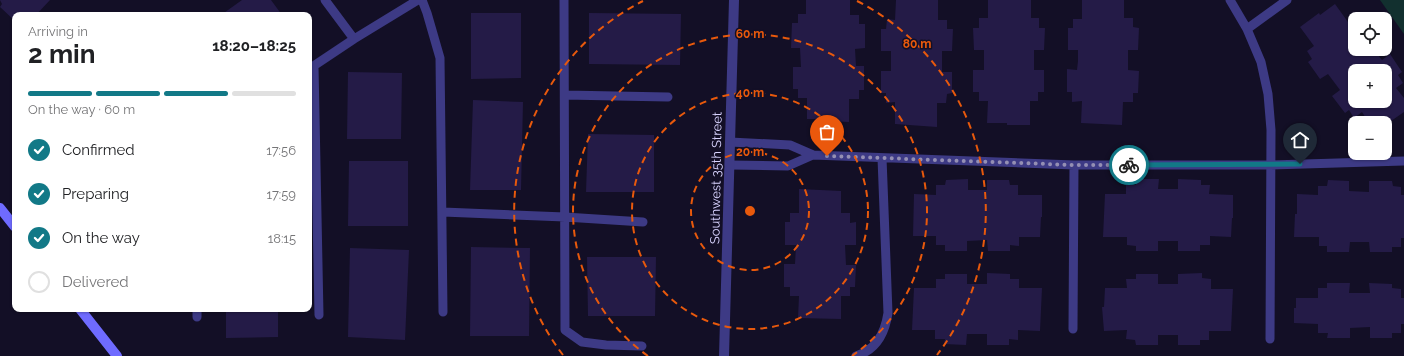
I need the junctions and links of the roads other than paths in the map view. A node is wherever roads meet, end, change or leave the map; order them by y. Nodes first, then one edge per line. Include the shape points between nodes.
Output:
1 (326, 0) edge
2 (418, 0) edge
3 (422, 0) edge
4 (564, 0) edge
5 (734, 0) edge
6 (1230, 0) edge
7 (1288, 0) edge
8 (1247, 29) junction
9 (354, 39) junction
10 (312, 68) edge
11 (565, 95) junction
12 (668, 97) dead end
13 (730, 142) junction
14 (813, 155) junction
15 (882, 158) junction
16 (1404, 161) edge
17 (730, 165) junction
18 (1074, 165) junction
19 (1271, 165) junction
20 (0, 208) edge
21 (443, 212) junction
22 (565, 217) junction
23 (12, 222) edge
24 (642, 222) dead end
25 (82, 312) edge
26 (443, 312) dead end
27 (319, 315) dead end
28 (1073, 329) dead end
29 (1270, 339) dead end
30 (642, 346) dead end
31 (117, 356) edge
32 (724, 356) edge
33 (856, 356) edge

1 - 9 lane
2 - 9 lane
3 - 21 lane via 440,58
4 - 11 lane
5 - 13 street, Southwest 35th Street
6 - 8 lane
7 - 8 lane
8 - 19 lane via 1261,62 1268,94
9 - 10 lane
10 - 27 lane
11 - 12 lane
11 - 22 lane
13 - 14 lane via 790,146
13 - 17 street, Southwest 35th Street
14 - 15 lane
14 - 17 lane via 788,166
15 - 18 lane
15 - 33 lane via 888,313 880,338 871,348
16 - 19 lane
17 - 32 street, Southwest 35th Street
18 - 19 lane
18 - 28 lane
19 - 29 lane
20 - 23 street
21 - 22 lane
21 - 26 lane
22 - 24 lane
22 - 30 lane via 565,330 582,342
25 - 31 street

